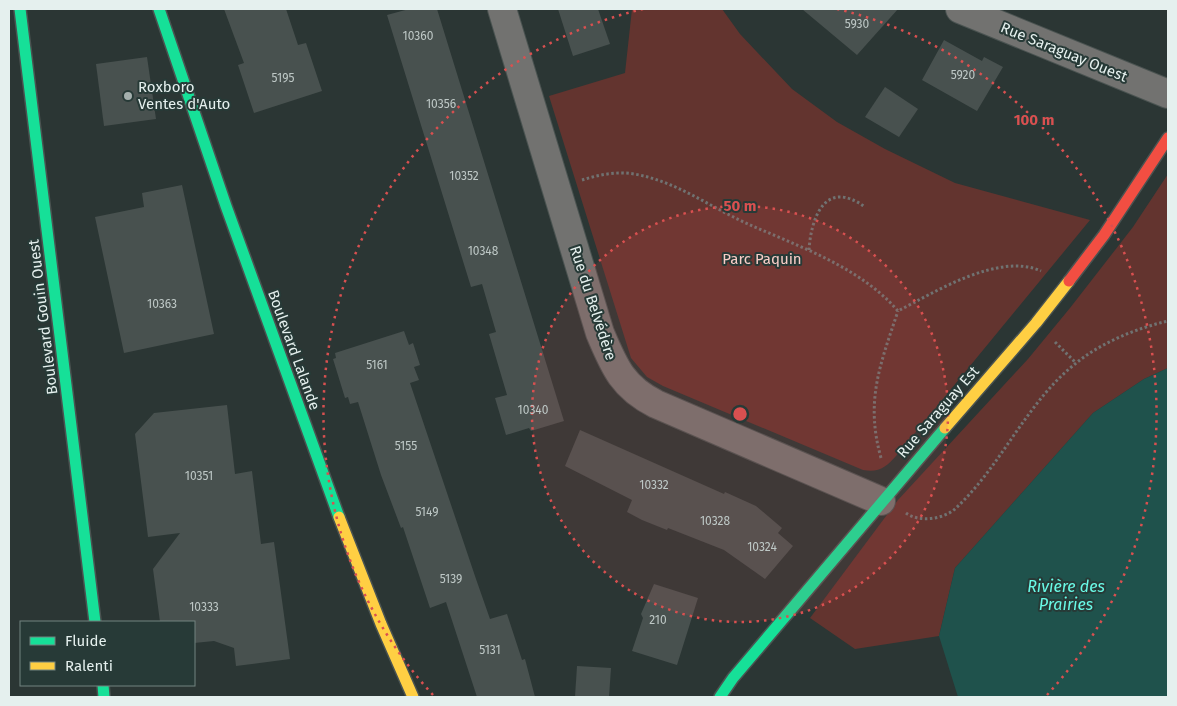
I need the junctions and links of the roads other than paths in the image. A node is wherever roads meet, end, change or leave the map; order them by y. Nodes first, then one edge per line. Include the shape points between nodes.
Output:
1 (20, 9) edge
2 (159, 9) edge
3 (502, 9) edge
4 (960, 9) edge
5 (1168, 94) edge
6 (1168, 138) edge
7 (881, 501) junction
8 (95, 621) edge
9 (413, 697) edge
10 (720, 697) edge

1 - 8 street, Boulevard Gouin Ouest
2 - 9 street, Boulevard Lalande via 208,157 339,516 369,597
3 - 7 street, Rue du Belvédère via 600,333 619,375 631,388 656,404
4 - 5 street, Rue Saraguay Ouest
6 - 7 street, Rue Saraguay Est via 1104,235 1036,323
7 - 10 street, Rue Saraguay Est

